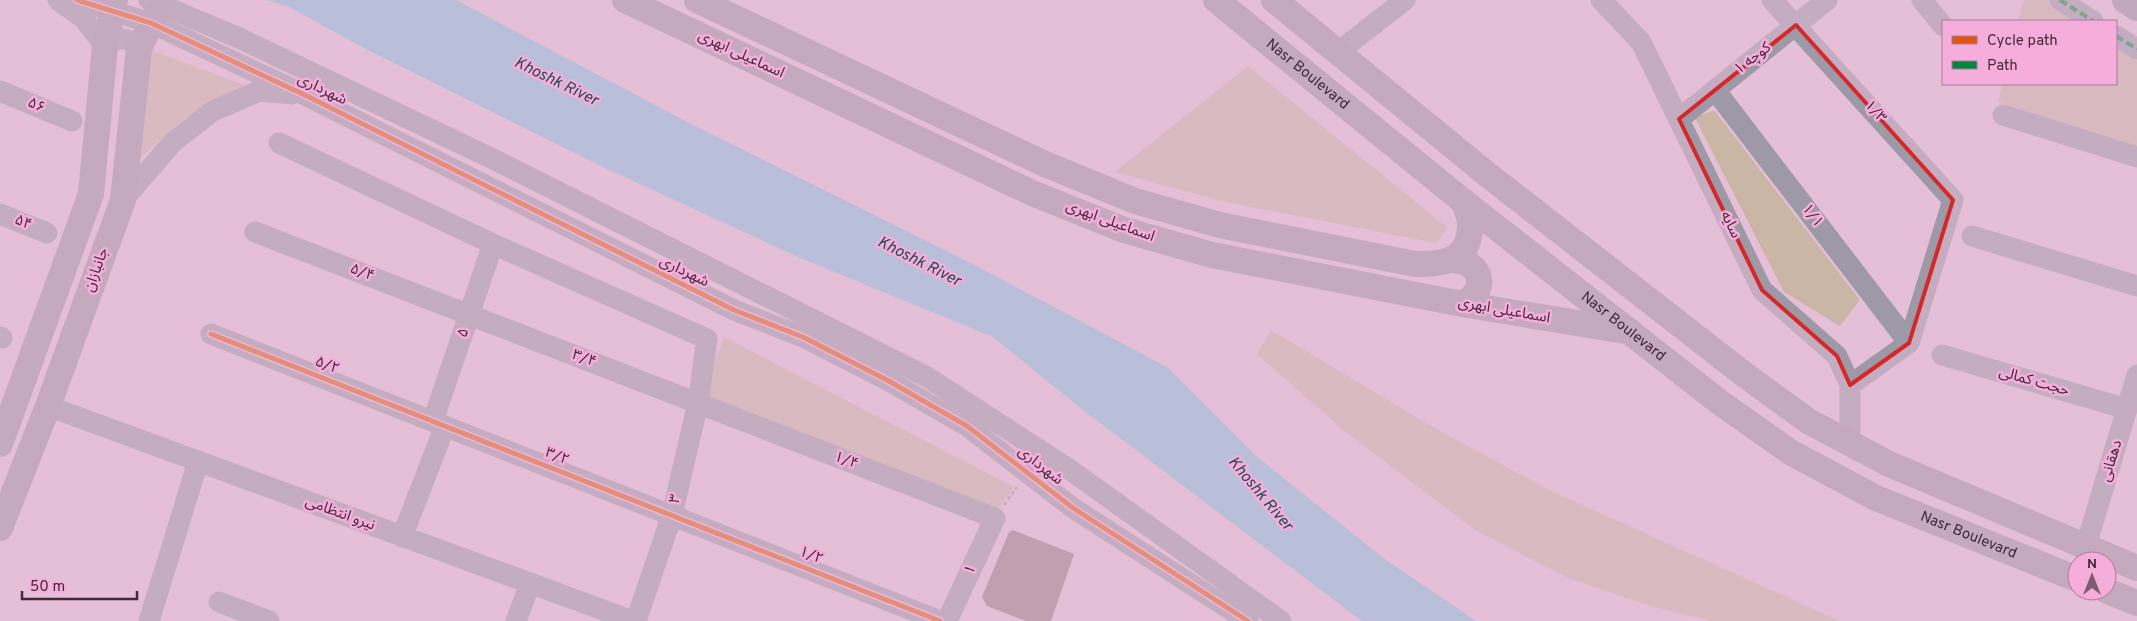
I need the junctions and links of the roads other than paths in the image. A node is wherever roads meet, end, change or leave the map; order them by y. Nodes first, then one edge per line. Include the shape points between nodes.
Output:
1 (58, 0) edge
2 (77, 0) edge
3 (625, 0) edge
4 (697, 0) edge
5 (1216, 0) edge
6 (1274, 0) edge
7 (1405, 0) edge
8 (1601, 0) edge
9 (1772, 0) edge
10 (1827, 0) edge
11 (1922, 0) edge
12 (2060, 0) edge
13 (2126, 0) edge
14 (114, 5) edge
15 (2137, 7) edge
16 (154, 9) edge
17 (2091, 20) edge
18 (1796, 24) junction
19 (1942, 25) edge
20 (2117, 37) edge
21 (105, 46) junction
22 (140, 49) junction
23 (2137, 49) edge
24 (1338, 52) junction
25 (1714, 90) junction
26 (0, 91) edge
27 (307, 96) junction
28 (2003, 115) dead end
29 (1679, 119) junction
30 (72, 121) dead end
31 (279, 143) dead end
32 (2137, 157) edge
33 (123, 200) junction
34 (1464, 202) junction
35 (0, 214) edge
36 (47, 232) dead end
37 (255, 232) dead end
38 (1972, 236) dead end
39 (493, 244) junction
40 (1453, 260) junction
41 (2137, 286) edge
42 (1462, 304) junction
43 (470, 315) junction
44 (1631, 332) junction
45 (211, 334) dead end
46 (1908, 343) junction
47 (1942, 356) dead end
48 (2137, 376) edge
49 (1850, 385) junction
50 (698, 403) junction
51 (48, 406) junction
52 (2127, 409) junction
53 (439, 423) junction
54 (1850, 443) junction
55 (0, 444) edge
56 (198, 462) junction
57 (672, 515) junction
58 (995, 518) joint
59 (0, 528) edge
60 (402, 537) junction
61 (2086, 546) junction
62 (2137, 568) edge
63 (2067, 575) edge
64 (530, 584) junction
65 (2117, 595) edge
66 (219, 602) dead end
67 (2137, 603) edge
68 (149, 621) edge
69 (270, 621) edge
70 (516, 621) edge
71 (634, 621) edge
72 (940, 621) edge
73 (947, 621) edge
74 (1248, 621) edge
75 (1281, 621) edge

1 - 21 street via 84,19
2 - 14 street, شهرداری
3 - 42 main road, اسماعیلی ابهری via 1032,193 1124,230 1212,255
4 - 40 main road, اسماعیلی ابهری via 1045,164 1134,201 1220,225 1415,264 1437,265
5 - 34 main road, Nasr Boulevard
6 - 24 main road
7 - 24 street
8 - 29 street, سایه via 1641,42
9 - 18 street
10 - 18 street, کوچه ۱
11 - 19 street
12 - 17 street
13 - 15 highway
14 - 16 street, شهرداری
14 - 21 main road
16 - 22 main road, جانبازان
16 - 27 street, شهرداری
16 - 75 street, شهرداری via 237,37 489,157 927,377 1069,470
18 - 25 street, کوچه ۱
18 - 46 street, ۱/۳ via 1953,200
20 - 23 street
21 - 22 street via 115,39 125,38
21 - 55 main road via 91,194
22 - 33 main road, جانبازان
24 - 54 main road via 1488,175 1741,372 1808,422
25 - 29 street, کوچه ۱
25 - 46 street, ۱/۱
26 - 30 street, ۵۶
27 - 33 street via 260,91 213,111 173,142
27 - 74 street, شهرداری via 734,310 803,337 887,380 967,426 1073,508
28 - 32 street
29 - 49 street, سایه via 1762,290 1837,356
31 - 39 street
33 - 51 main road, جانبازان
34 - 40 main road via 1471,223 1467,244
34 - 44 main road, Nasr Boulevard
35 - 36 street, ۵۴
37 - 43 street, ۵/۴
38 - 41 street
39 - 43 street, ۵
39 - 50 street, ۳ via 708,339
40 - 42 main road via 1464,261 1474,267 1480,278 1479,289 1472,299
42 - 44 main road, اسماعیلی ابهری
43 - 50 street, ۳/۴
43 - 53 street, ۵
44 - 63 main road, Nasr Boulevard via 1718,401 1790,452 1876,498
45 - 53 street, ۵/۲
46 - 49 street
47 - 52 street, حجت کمالی
48 - 52 street, دهقانی
49 - 54 street, سایه
50 - 57 street, ۳
50 - 58 street, ۱/۴
51 - 56 street, نیرو انتظامی
51 - 59 main road, جانبازان
52 - 61 street, دهقانی
53 - 57 street, ۳/۲
53 - 60 street, ۵
54 - 61 main road via 1889,464
56 - 60 street, نیرو انتظامی
56 - 68 street
57 - 71 street, ۳
57 - 72 street, ۱/۲
58 - 73 street, ۱
60 - 64 street, نیرو انتظامی
61 - 62 main road
64 - 70 street
64 - 71 street, نیرو انتظامی
65 - 67 main road
66 - 69 street

